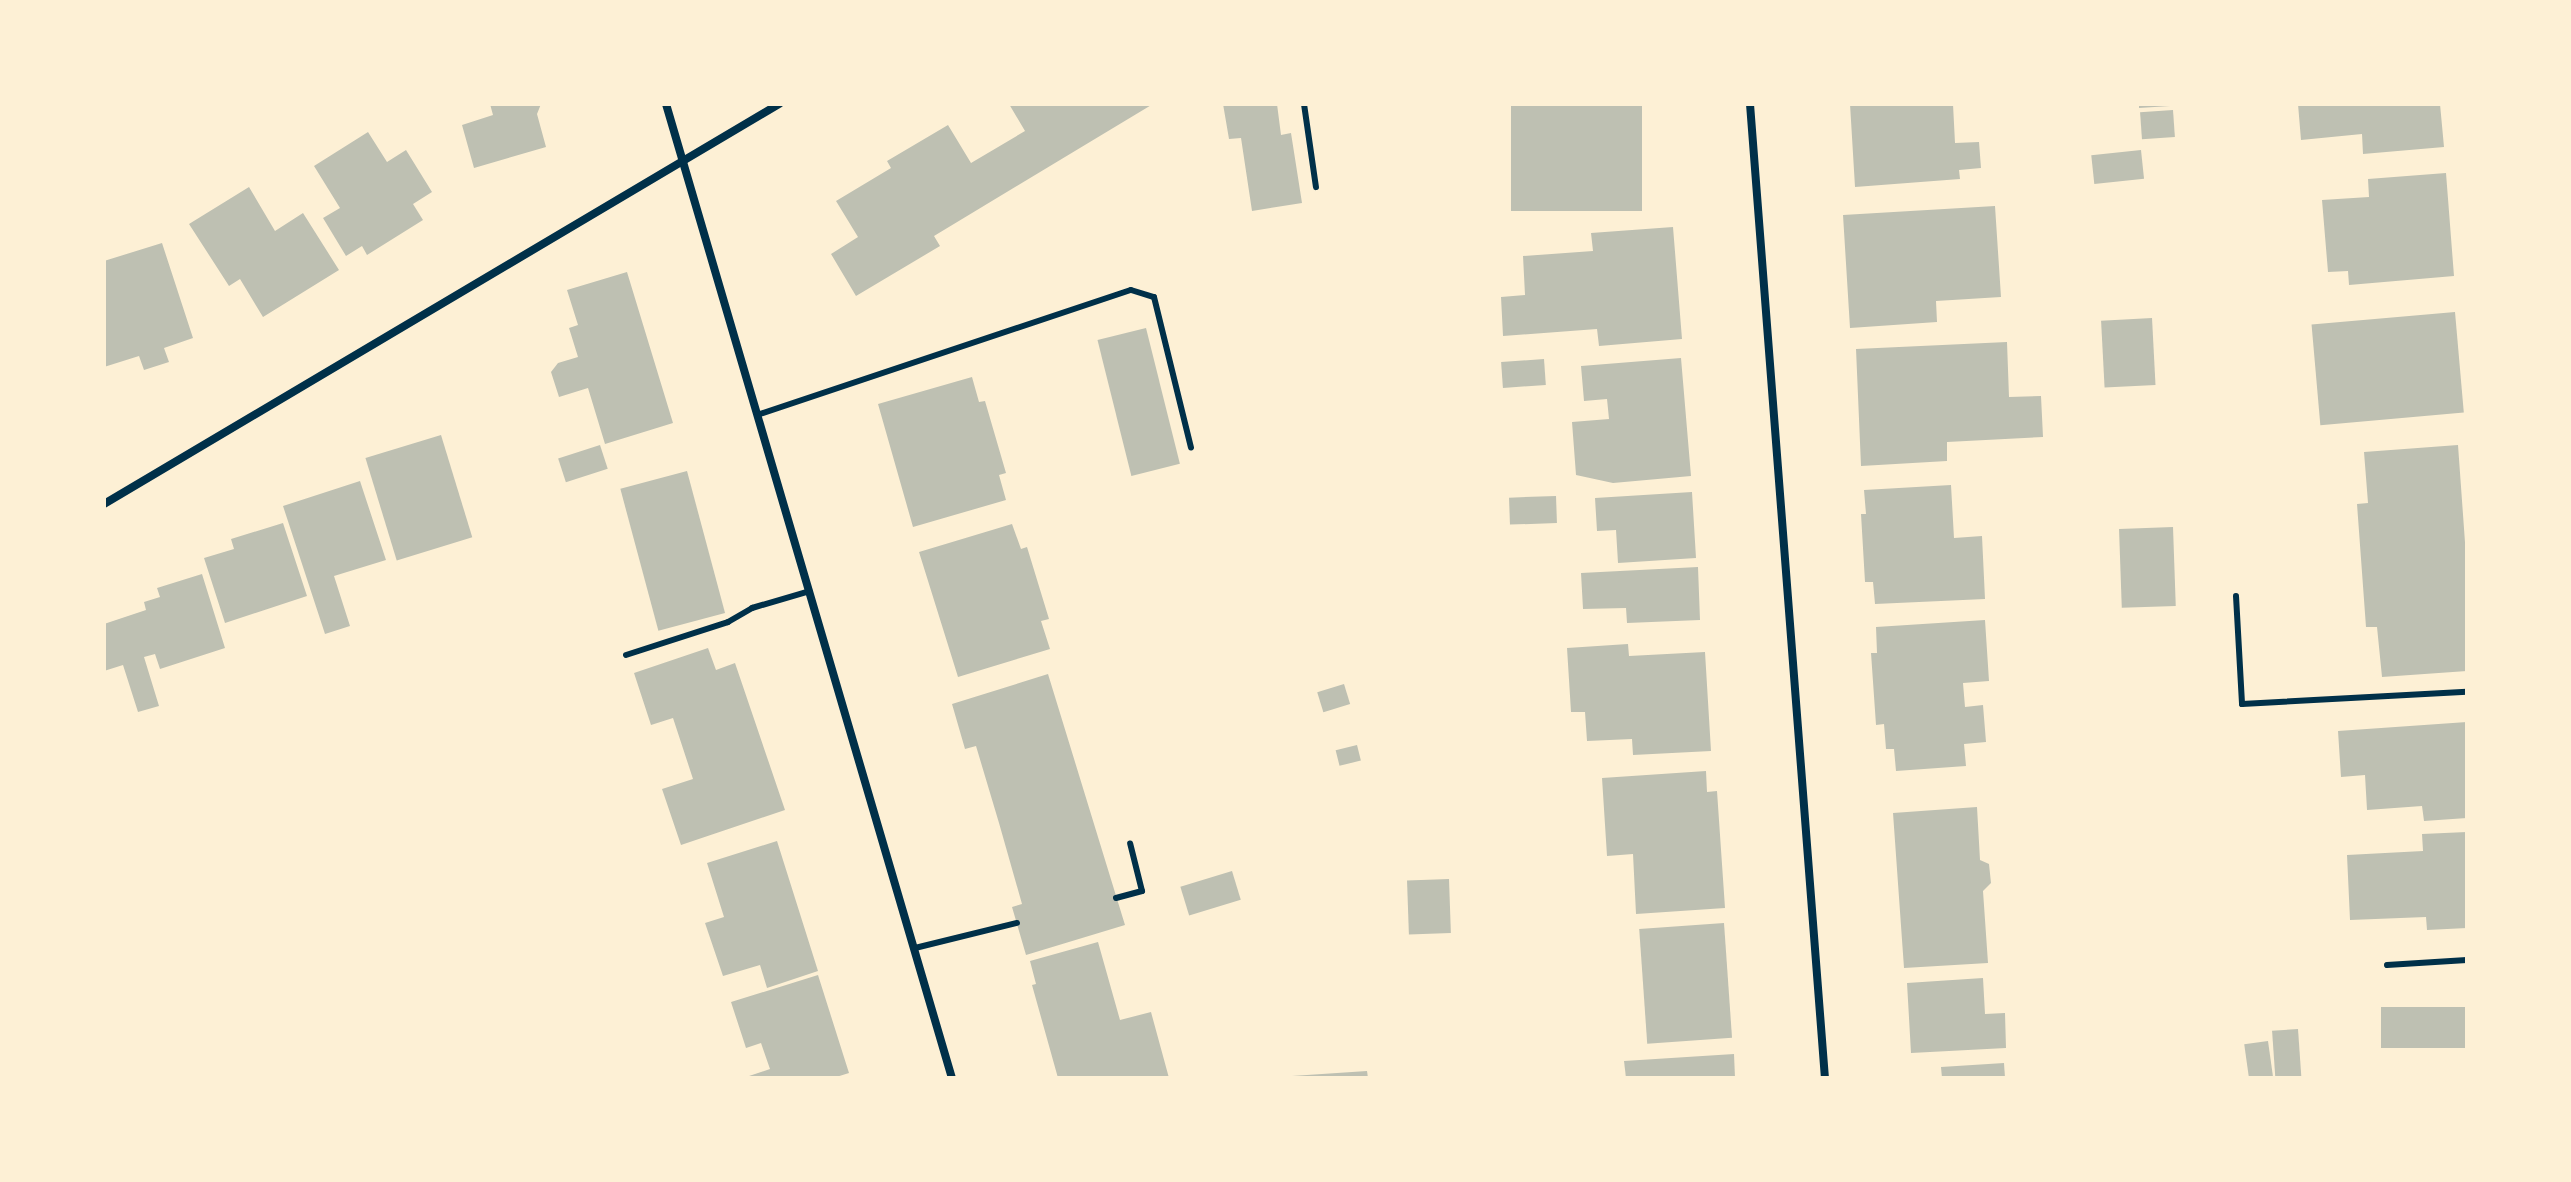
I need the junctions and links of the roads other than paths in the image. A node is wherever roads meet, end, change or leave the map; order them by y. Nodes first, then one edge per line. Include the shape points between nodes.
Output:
1 (666, 104) edge
2 (779, 104) edge
3 (1304, 104) edge
4 (1750, 104) edge
5 (683, 161) junction
6 (1316, 187) dead end
7 (757, 415) junction
8 (1191, 448) dead end
9 (104, 504) edge
10 (810, 591) junction
11 (2236, 596) dead end
12 (626, 655) dead end
13 (2467, 692) edge
14 (1130, 843) dead end
15 (1116, 898) dead end
16 (1017, 923) dead end
17 (915, 948) junction
18 (2467, 960) edge
19 (2387, 965) dead end
20 (952, 1078) edge
21 (1825, 1078) edge

1 - 5 street
2 - 5 street
3 - 6 lane
4 - 21 street
5 - 7 street
5 - 9 street
7 - 8 lane via 1131,290 1154,297
7 - 10 street
10 - 12 lane
10 - 17 street
11 - 13 lane via 2242,704
14 - 15 lane via 1142,891
16 - 17 lane
17 - 20 street
18 - 19 lane

